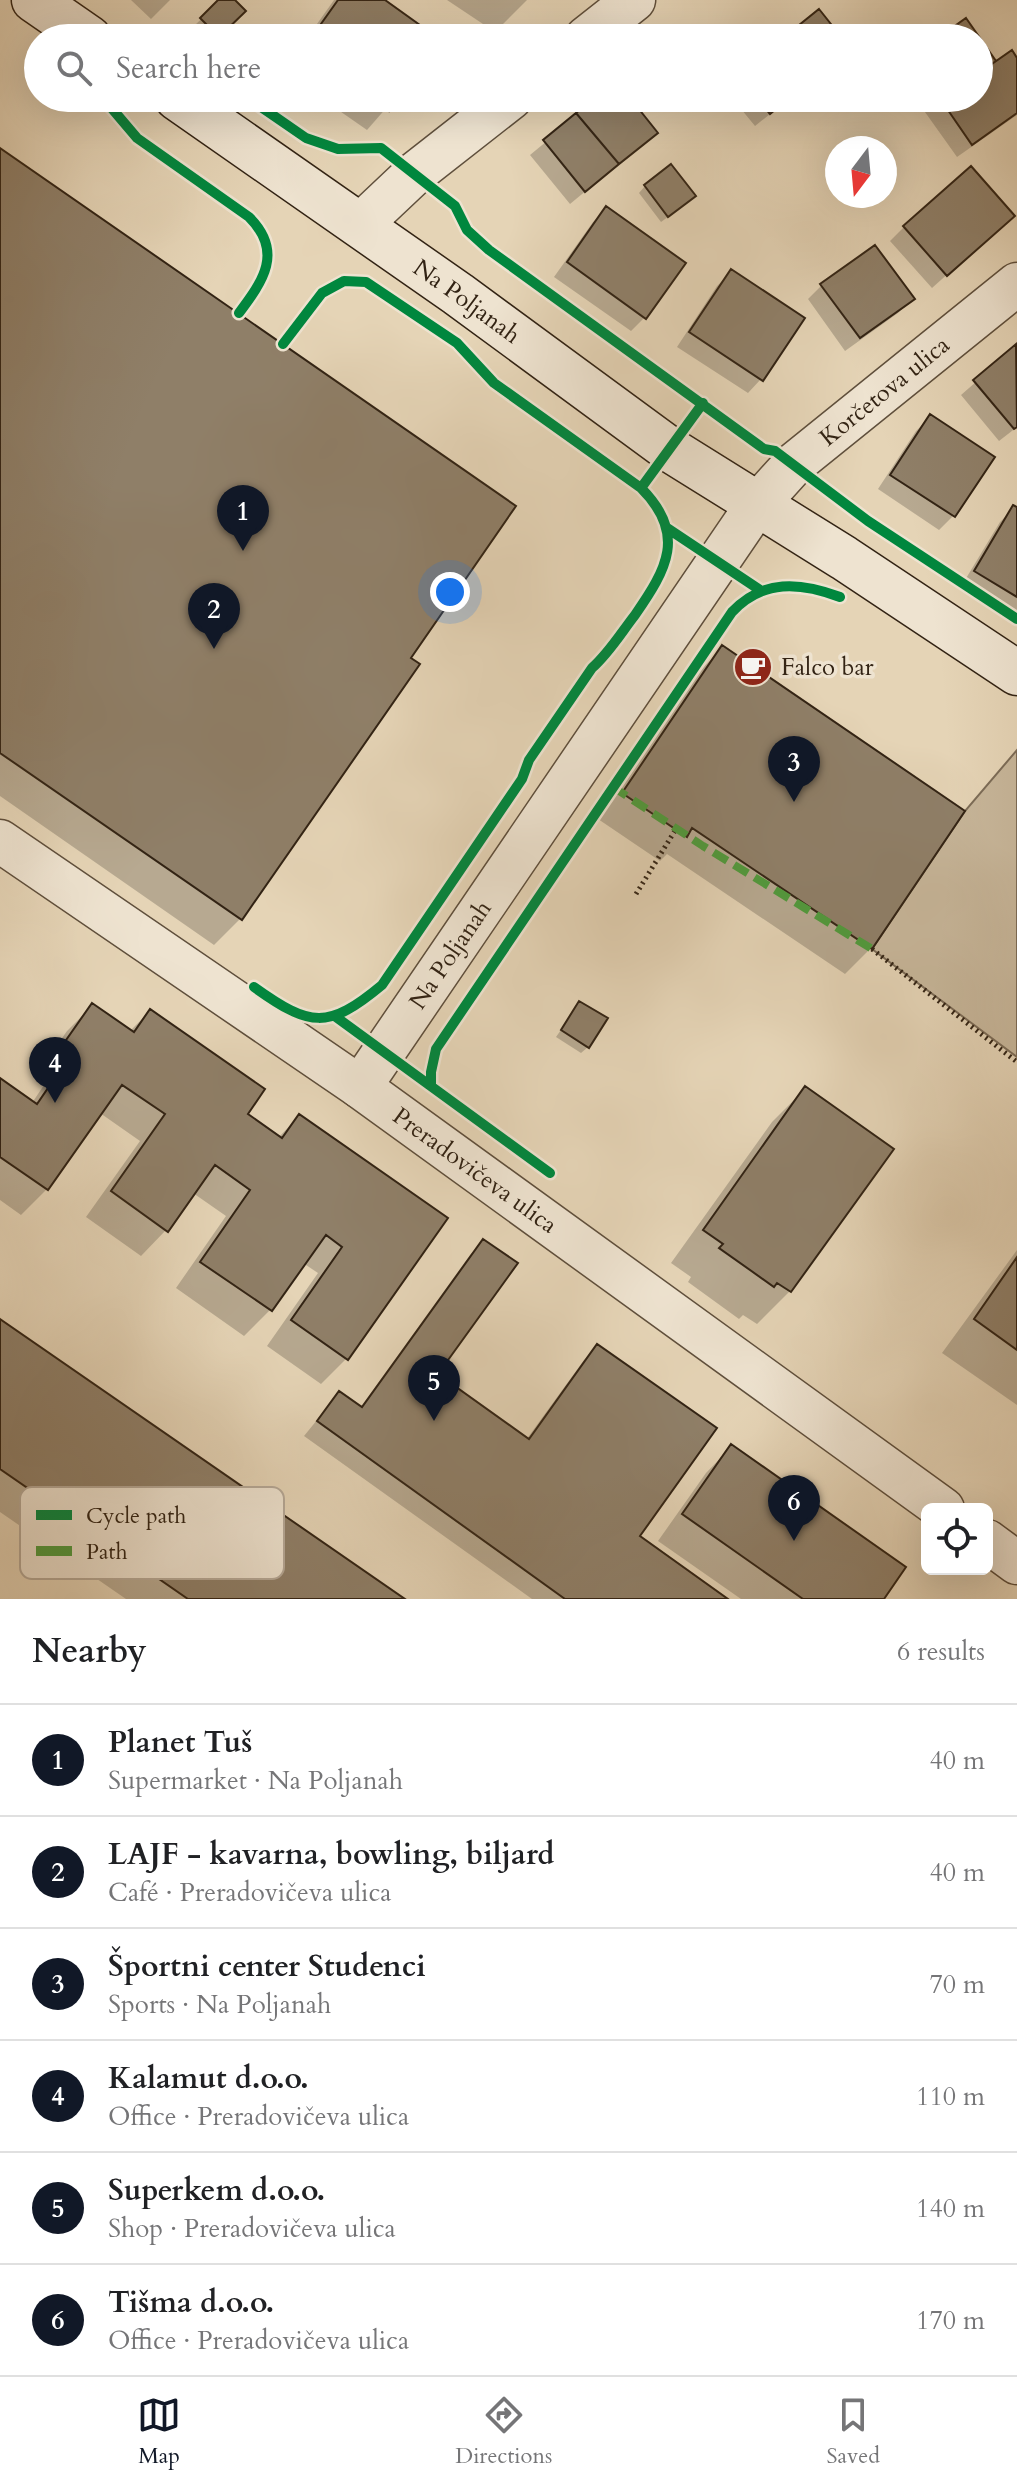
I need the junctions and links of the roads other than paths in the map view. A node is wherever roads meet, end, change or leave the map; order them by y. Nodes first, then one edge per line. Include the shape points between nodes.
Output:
1 (34, 0) edge
2 (634, 0) edge
3 (69, 24) edge
4 (604, 24) edge
5 (197, 112) edge
6 (493, 112) edge
7 (360, 225) junction
8 (1017, 284) edge
9 (756, 506) junction
10 (1017, 673) edge
11 (0, 841) edge
12 (360, 1087) junction
13 (935, 1503) edge
14 (993, 1545) edge
15 (1017, 1563) edge

1 - 3 street
2 - 4 street
5 - 7 street, Na Poljanah
6 - 7 street
7 - 9 street, Na Poljanah
8 - 9 street, Korčetova ulica via 794,464
9 - 10 street, Na Poljanah
9 - 12 street, Na Poljanah
11 - 12 street, Preradovičeva ulica
12 - 13 street, Preradovičeva ulica
14 - 15 street

